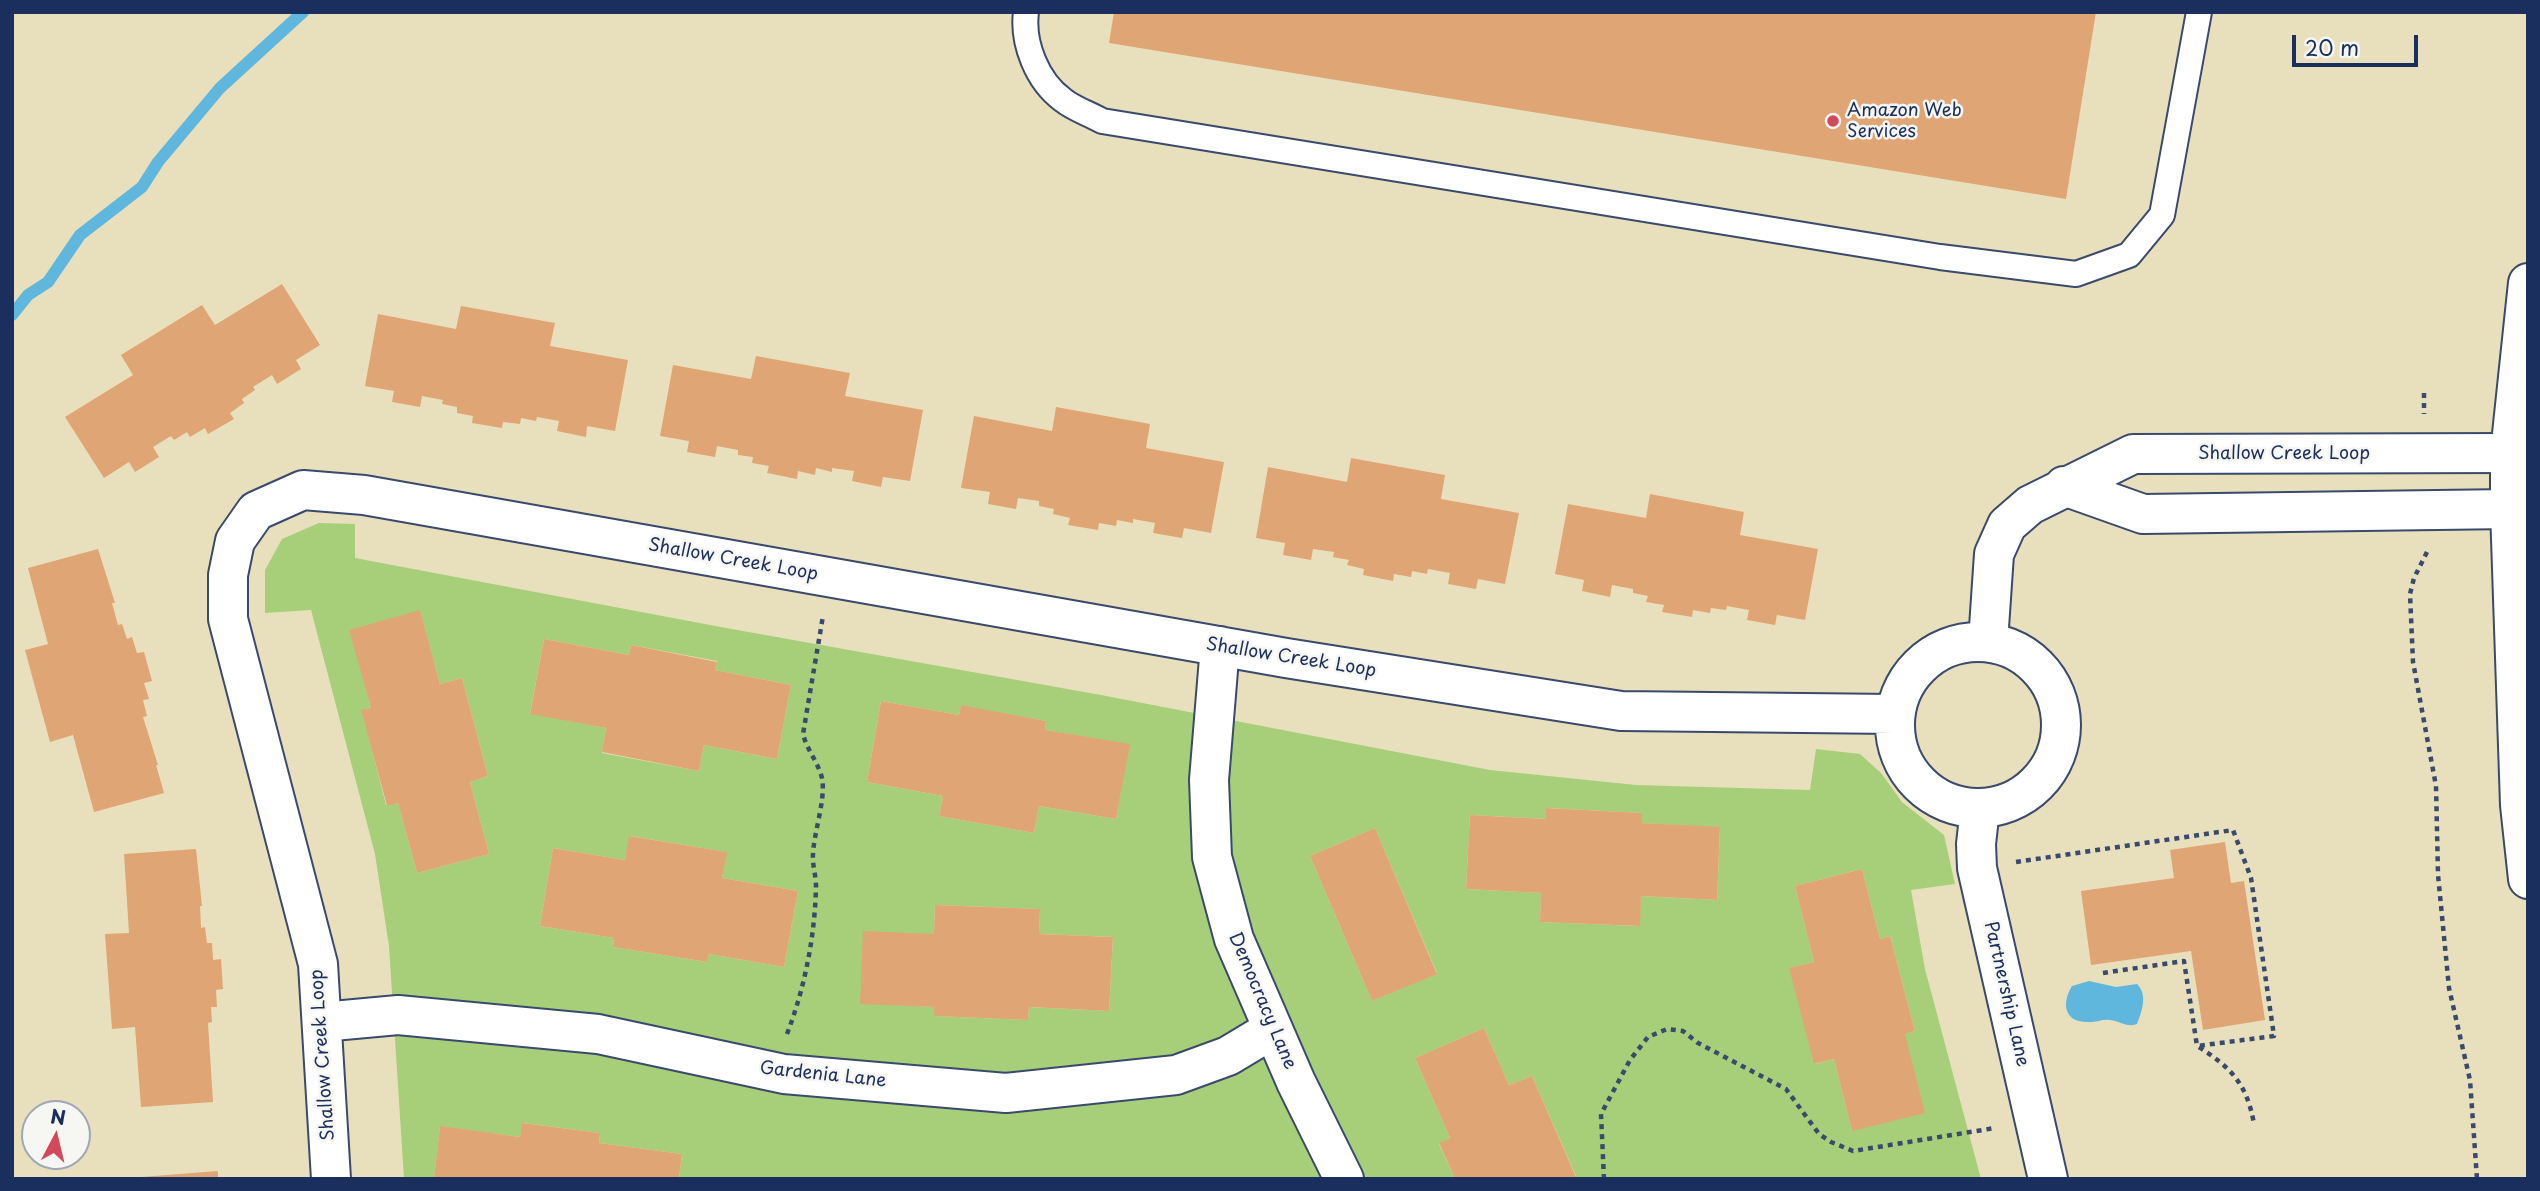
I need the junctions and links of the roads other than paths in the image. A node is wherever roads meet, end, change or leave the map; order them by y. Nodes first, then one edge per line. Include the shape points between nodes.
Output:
1 (1026, 12) edge
2 (2199, 12) edge
3 (2528, 283) edge
4 (2511, 453) junction
5 (2064, 486) junction
6 (2510, 509) junction
7 (1988, 642) junction
8 (1220, 646) junction
9 (1894, 714) junction
10 (1980, 807) junction
11 (2528, 879) edge
12 (322, 1022) junction
13 (1273, 1029) junction
14 (331, 1179) edge
15 (1344, 1179) edge
16 (2048, 1179) edge

1 - 2 lane via 1035,68 1062,100 1102,121 1926,255 2076,274 2129,255 2162,215
3 - 4 street
4 - 5 street, Shallow Creek Loop via 2133,454
4 - 6 street
5 - 6 street via 2143,514
5 - 7 street, Shallow Creek Loop via 2030,505 2007,525 1994,554
6 - 11 street via 2520,805
7 - 9 street via 1962,643 1937,652 1917,668 1902,689
7 - 10 street via 2013,649 2036,664 2052,685 2061,709 2062,735 2054,761 2040,782 2019,798
8 - 9 street, Shallow Creek Loop via 1621,711
8 - 12 street, Shallow Creek Loop via 364,495 303,490 256,511 235,541 228,575 228,619 318,964
8 - 13 street, Democracy Lane via 1209,780 1212,857 1234,939
9 - 10 street via 1896,741 1905,765 1921,786 1942,801
10 - 16 street, Partnership Lane via 1977,868
12 - 13 street, Gardenia Lane via 398,1015 598,1034 773,1072 1006,1093 1176,1075 1228,1056
12 - 14 street, Shallow Creek Loop
13 - 15 street, Democracy Lane

